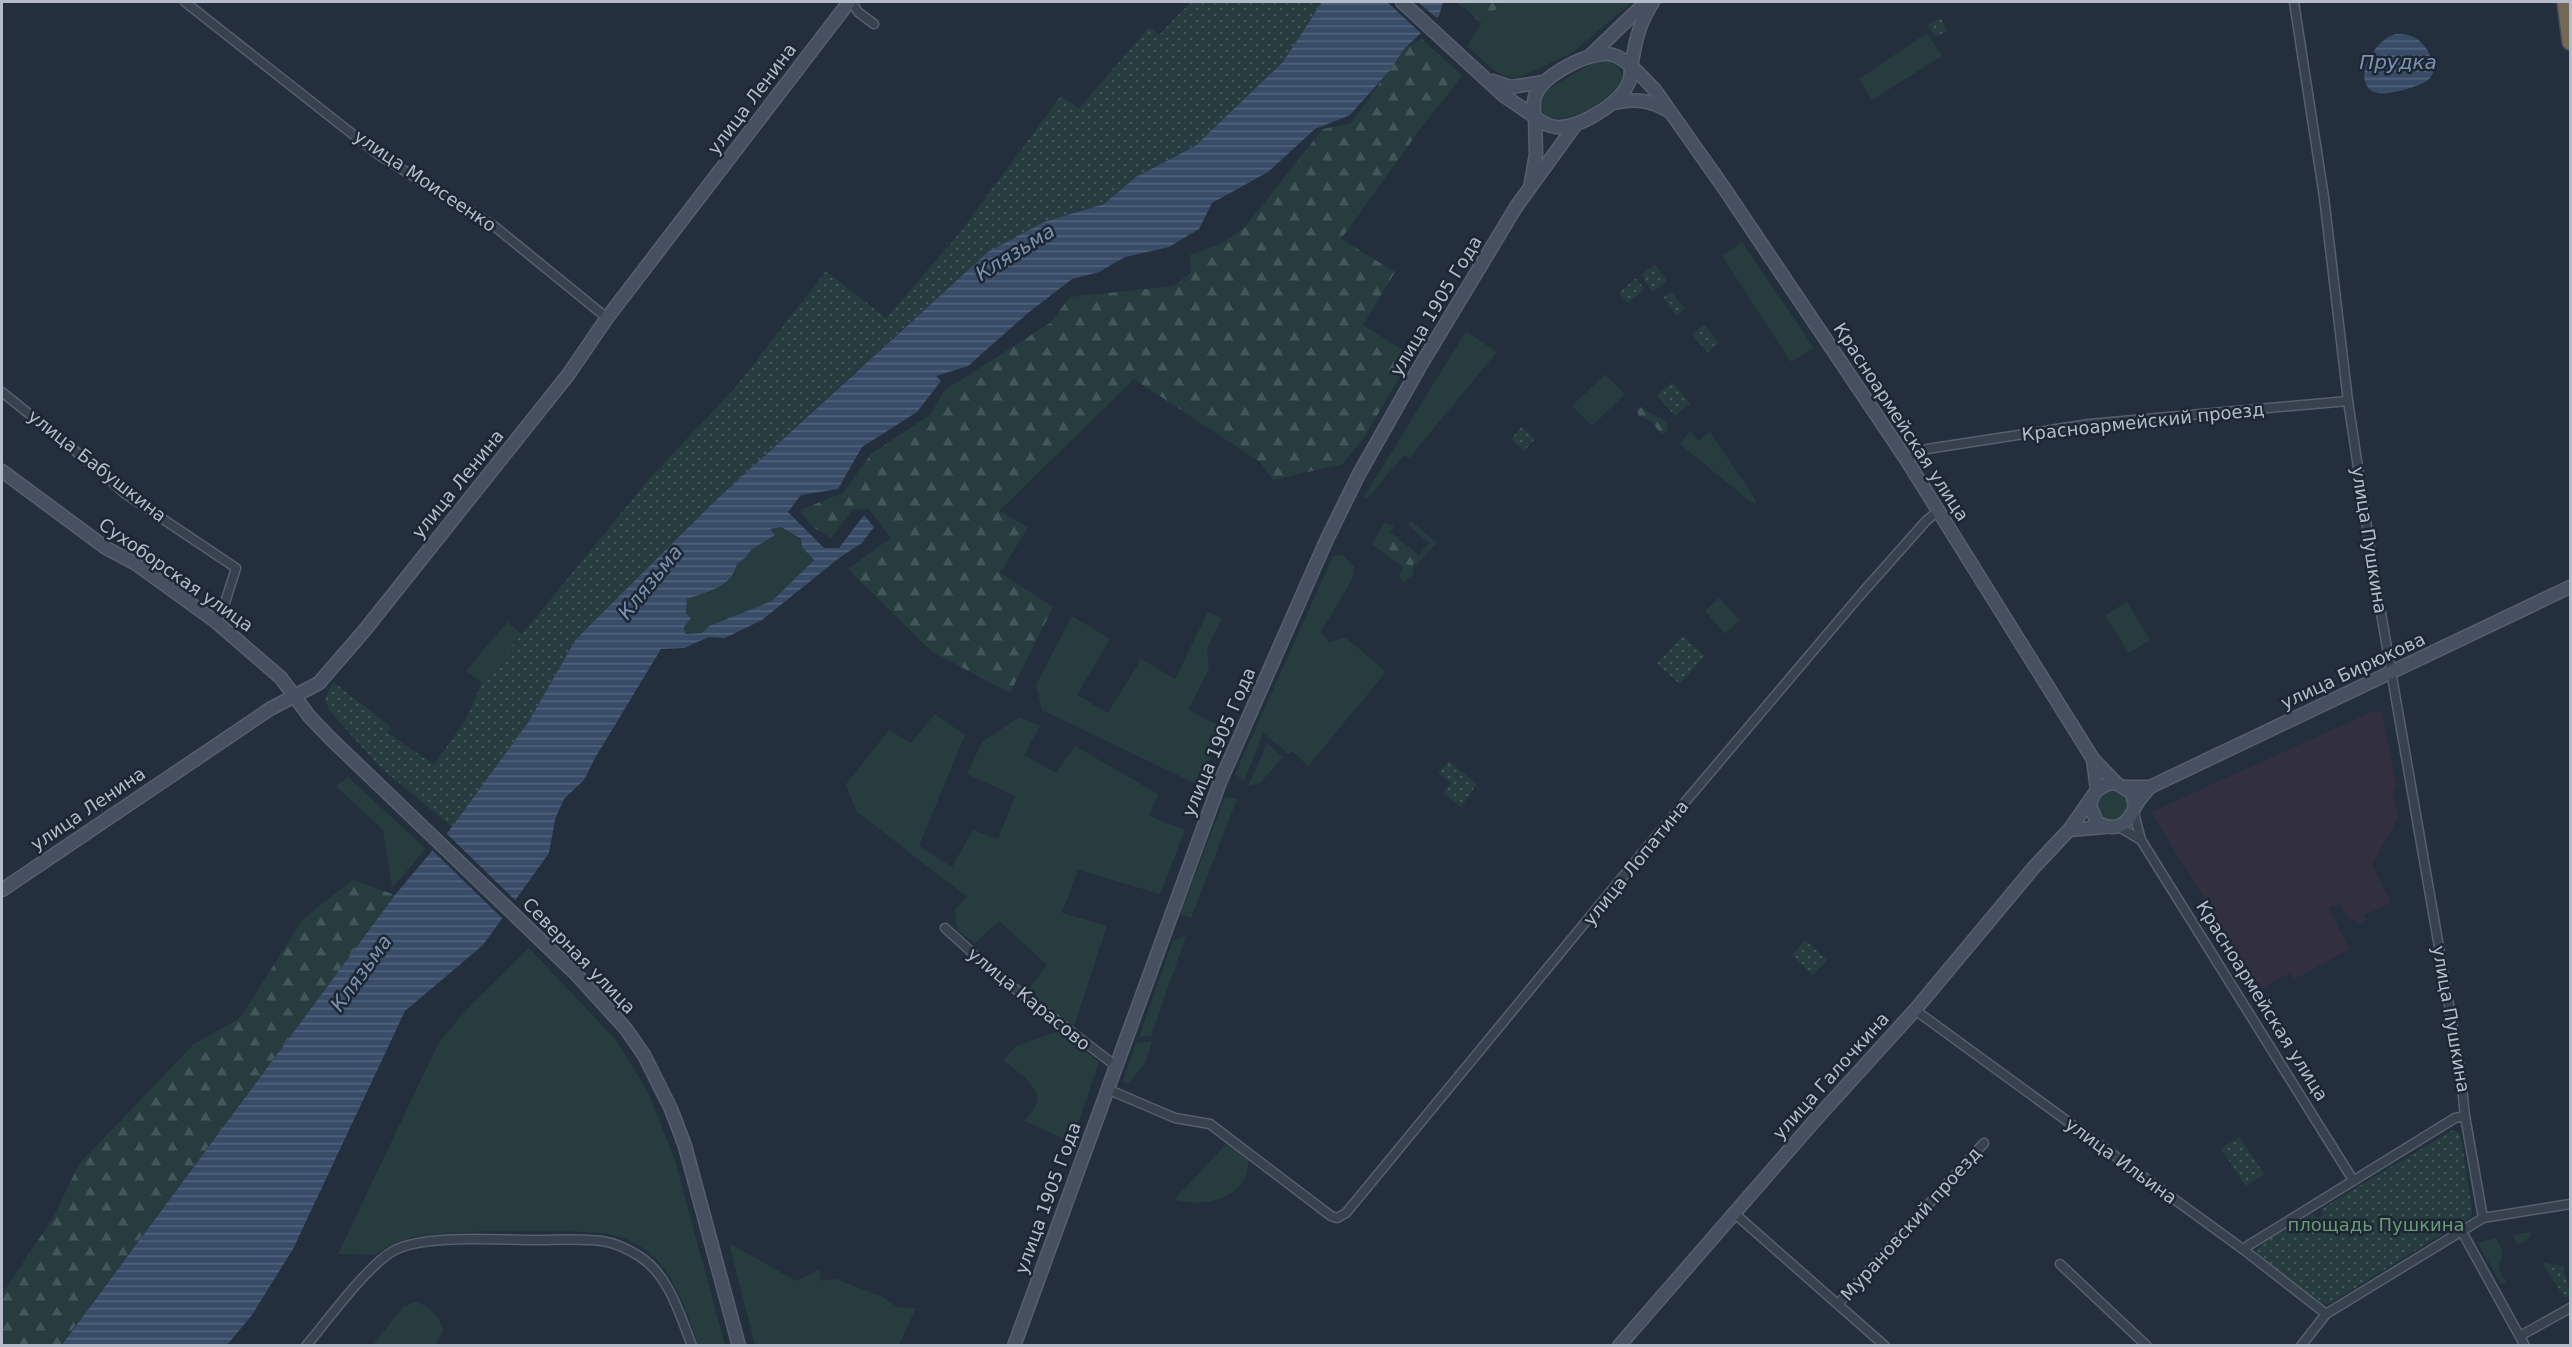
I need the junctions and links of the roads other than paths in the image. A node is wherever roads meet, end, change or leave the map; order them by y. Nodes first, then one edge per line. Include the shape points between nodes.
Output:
1 (185, 2) edge
2 (850, 2) edge
3 (1402, 2) edge
4 (1646, 2) edge
5 (1653, 2) edge
6 (2294, 2) edge
7 (2565, 2) edge
8 (874, 24) dead end
9 (2571, 42) edge
10 (1590, 56) junction
11 (1630, 68) junction
12 (1489, 79) junction
13 (1544, 82) junction
14 (1613, 103) junction
15 (1669, 111) junction
16 (1535, 117) junction
17 (1576, 124) junction
18 (1530, 187) junction
19 (607, 318) junction
20 (2, 392) edge
21 (2348, 401) junction
22 (1906, 459) junction
23 (2, 471) edge
24 (1939, 510) junction
25 (2571, 587) edge
26 (215, 621) junction
27 (2390, 674) junction
28 (292, 696) junction
29 (2093, 759) junction
30 (2121, 785) junction
31 (2150, 787) junction
32 (2095, 793) junction
33 (392, 799) joint
34 (2135, 810) junction
35 (2105, 827) junction
36 (2119, 827) junction
37 (2069, 830) junction
38 (2141, 840) junction
39 (2, 890) edge
40 (945, 928) dead end
41 (1915, 1010) junction
42 (1116, 1066) junction
43 (1107, 1089) junction
44 (2465, 1116) junction
45 (1984, 1143) dead end
46 (2353, 1180) junction
47 (2571, 1204) edge
48 (1734, 1213) junction
49 (2483, 1218) junction
50 (2461, 1230) junction
51 (2244, 1250) junction
52 (2060, 1264) dead end
53 (1838, 1304) junction
54 (2571, 1308) edge
55 (2326, 1314) junction
56 (2520, 1336) junction
57 (306, 1346) edge
58 (692, 1346) edge
59 (739, 1346) edge
60 (1014, 1346) edge
61 (1619, 1346) edge
62 (1886, 1346) edge
63 (2147, 1346) edge
64 (2301, 1346) edge
65 (2525, 1346) edge

1 - 19 street, улица Моисеенко via 379,155 494,226
2 - 8 street
2 - 19 street, улица Ленина
3 - 12 street
4 - 10 street
5 - 11 street via 1640,22
6 - 21 street, улица Пушкина via 2324,197
7 - 9 highway
10 - 11 street, Красноармейская улица via 1615,55
10 - 13 street
11 - 14 street via 1630,82
11 - 15 street, Красноармейская улица via 1655,90
12 - 13 street via 1511,87
12 - 16 street via 1512,102
13 - 16 street via 1534,100
14 - 15 street via 1637,99
14 - 17 street
15 - 22 street, Красноармейская улица
16 - 17 street via 1557,127
16 - 18 street via 1536,154
17 - 18 street, улица 1905 Года
18 - 42 street, улица 1905 Года via 1375,444 1327,539 1220,782
19 - 28 street, улица Ленина via 568,375 364,631 319,683
20 - 26 street, улица Бабушкина via 124,493 236,568 223,609
21 - 22 street, Красноармейский проезд via 2088,424 1927,449
21 - 27 street, улица Пушкина
22 - 24 street, Красноармейская улица
23 - 26 street, Сухоборская улица via 106,548 136,564
24 - 29 street, Красноармейская улица
24 - 43 street, улица Лопатина via 1863,592 1658,834 1346,1213 1337,1218 1331,1216 1210,1124 1175,1118
25 - 27 street, улица Бирюкова
26 - 28 street, Сухоборская улица via 281,678
27 - 31 street, улица Бирюкова
27 - 44 street, улица Пушкина via 2460,1068
28 - 33 street, Сухоборская улица
28 - 39 street, улица Ленина
29 - 30 street
29 - 32 street
30 - 31 street
30 - 32 street via 2108,784
30 - 34 street via 2132,793
31 - 34 street
32 - 35 street via 2090,806 2092,814
32 - 37 street, улица Галочкина
33 - 59 street, Северная улица via 576,974 644,1055 685,1146
34 - 36 street
34 - 38 street
35 - 36 street
35 - 37 street
36 - 38 street
37 - 41 street, улица Галочкина
38 - 46 street, Красноармейская улица
40 - 42 street, улица Карасово via 997,975
41 - 48 street, улица Галочкина
41 - 51 street, улица Ильина
42 - 43 street, улица 1905 Года
43 - 60 street, улица 1905 Года
44 - 46 street via 2455,1118
44 - 49 street, улица Пушкина
45 - 53 street, Мурановский проезд
46 - 51 street
47 - 49 street
48 - 53 street
48 - 61 street, улица Галочкина
49 - 50 street
50 - 55 street
50 - 56 street
51 - 55 street, улица Ильина
52 - 63 street
53 - 62 street
54 - 56 street
55 - 64 street
56 - 65 street
57 - 58 street via 375,1265 393,1251 442,1241 561,1240 601,1241 624,1248 652,1266 672,1296

